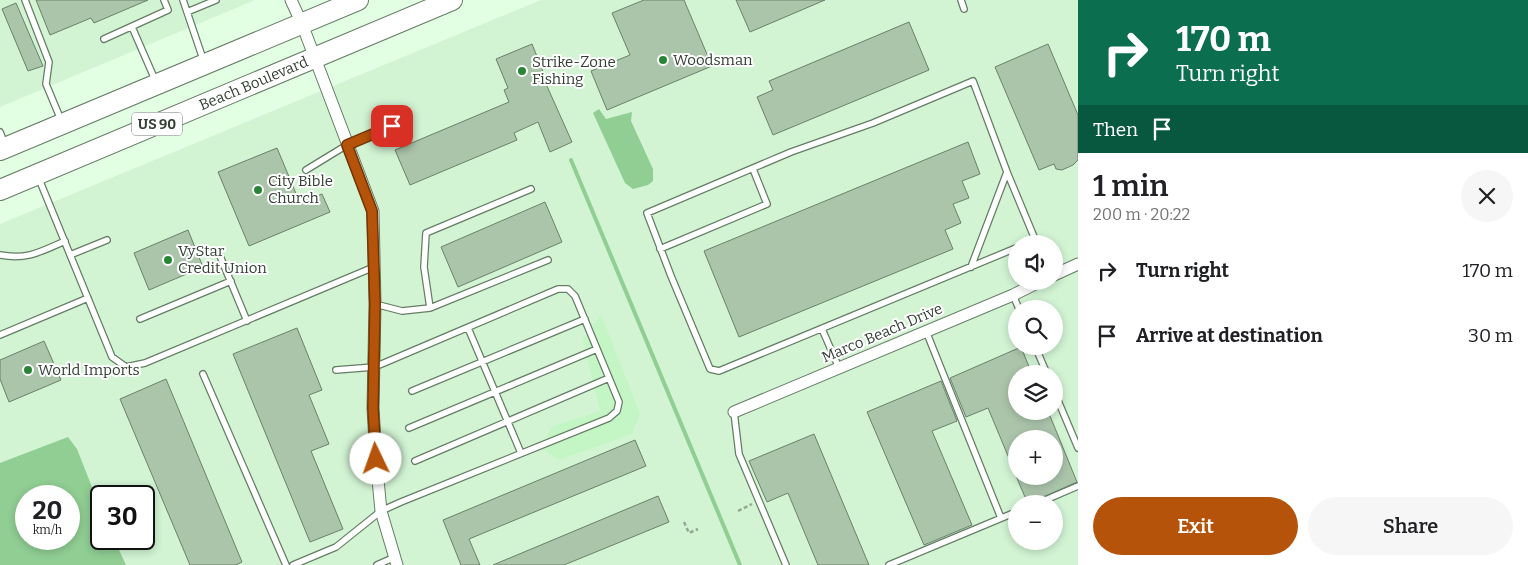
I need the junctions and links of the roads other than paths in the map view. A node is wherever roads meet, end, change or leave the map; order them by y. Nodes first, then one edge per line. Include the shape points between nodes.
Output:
1 (25, 0) edge
2 (164, 0) edge
3 (183, 0) edge
4 (216, 0) edge
5 (292, 0) edge
6 (358, 0) edge
7 (452, 0) edge
8 (961, 0) edge
9 (964, 9) dead end
10 (187, 12) junction
11 (302, 24) junction
12 (132, 27) junction
13 (104, 39) dead end
14 (314, 58) junction
15 (204, 64) junction
16 (157, 84) junction
17 (63, 124) junction
18 (392, 126) dead end
19 (2, 143) edge
20 (347, 145) junction
21 (753, 169) junction
22 (306, 170) dead end
23 (1008, 172) junction
24 (37, 174) junction
25 (531, 189) dead end
26 (0, 190) edge
27 (1033, 235) edge
28 (107, 240) dead end
29 (65, 242) junction
30 (660, 248) junction
31 (1008, 251) edge
32 (0, 255) edge
33 (70, 255) junction
34 (220, 256) dead end
35 (548, 260) dead end
36 (1078, 264) edge
37 (374, 267) junction
38 (970, 267) junction
39 (1063, 271) edge
40 (231, 281) junction
41 (1023, 290) edge
42 (1013, 295) junction
43 (88, 298) junction
44 (1015, 300) edge
45 (375, 304) junction
46 (430, 308) junction
47 (140, 319) dead end
48 (585, 319) junction
49 (247, 321) junction
50 (468, 328) junction
51 (822, 329) junction
52 (926, 331) junction
53 (0, 335) edge
54 (597, 349) junction
55 (482, 362) junction
56 (374, 367) junction
57 (839, 368) junction
58 (336, 370) dead end
59 (203, 374) dead end
60 (609, 378) junction
61 (412, 391) dead end
62 (495, 392) junction
63 (734, 412) joint
64 (1063, 412) edge
65 (508, 422) junction
66 (409, 428) dead end
67 (1078, 448) edge
68 (521, 453) junction
69 (415, 461) dead end
70 (1078, 486) edge
71 (1057, 495) edge
72 (382, 511) junction
73 (1008, 515) edge
74 (1001, 518) junction
75 (396, 561) edge
76 (286, 565) edge
77 (293, 565) edge
78 (377, 565) edge
79 (786, 565) edge
80 (889, 565) edge

1 - 17 lane via 49,62 46,84
2 - 12 lane via 168,10
3 - 10 lane
4 - 10 lane
5 - 11 street
6 - 11 highway, US 90
7 - 14 highway, Beach Boulevard / US 90
8 - 9 lane
10 - 15 lane
11 - 14 street
11 - 15 highway, US 90
12 - 13 lane
12 - 16 lane
14 - 20 street
14 - 24 highway, Beach Boulevard / US 90
15 - 16 highway, US 90
16 - 17 highway, US 90
17 - 19 highway, US 90
18 - 20 lane
20 - 22 lane
20 - 37 street via 372,211
21 - 23 lane via 973,81
21 - 30 lane via 647,213
21 - 30 lane via 766,204
23 - 27 lane
23 - 38 lane
24 - 26 highway, Beach Boulevard / US 90
24 - 29 lane
25 - 46 lane via 426,233 424,267
28 - 33 lane
29 - 32 lane via 33,255
29 - 33 lane
30 - 51 lane via 710,369 719,371
31 - 38 lane
33 - 43 lane
34 - 40 lane
35 - 46 lane
36 - 39 street
37 - 45 street
37 - 49 lane
38 - 51 lane
40 - 47 lane
40 - 49 lane
41 - 42 street, Marco Beach Drive
42 - 44 lane
42 - 52 street, Marco Beach Drive
43 - 49 lane via 112,357 126,367 145,363
43 - 53 lane
45 - 46 lane via 402,312
45 - 56 street
48 - 50 lane via 575,296 568,290 558,290
48 - 54 lane
48 - 55 lane
50 - 55 lane
50 - 56 lane
51 - 57 lane
52 - 57 street, Marco Beach Drive
52 - 74 lane
54 - 60 lane
54 - 62 lane
55 - 61 lane
55 - 62 lane
56 - 58 lane
56 - 72 street via 373,408
57 - 63 street, Marco Beach Drive
59 - 76 lane
60 - 65 lane
60 - 68 lane via 619,402 617,411 609,418
62 - 65 lane
62 - 66 lane
63 - 79 lane via 739,454
64 - 67 lane
65 - 68 lane
65 - 69 lane
68 - 72 lane
70 - 71 lane
72 - 75 street
72 - 77 lane via 336,547
73 - 74 lane
74 - 80 lane
75 - 78 lane

